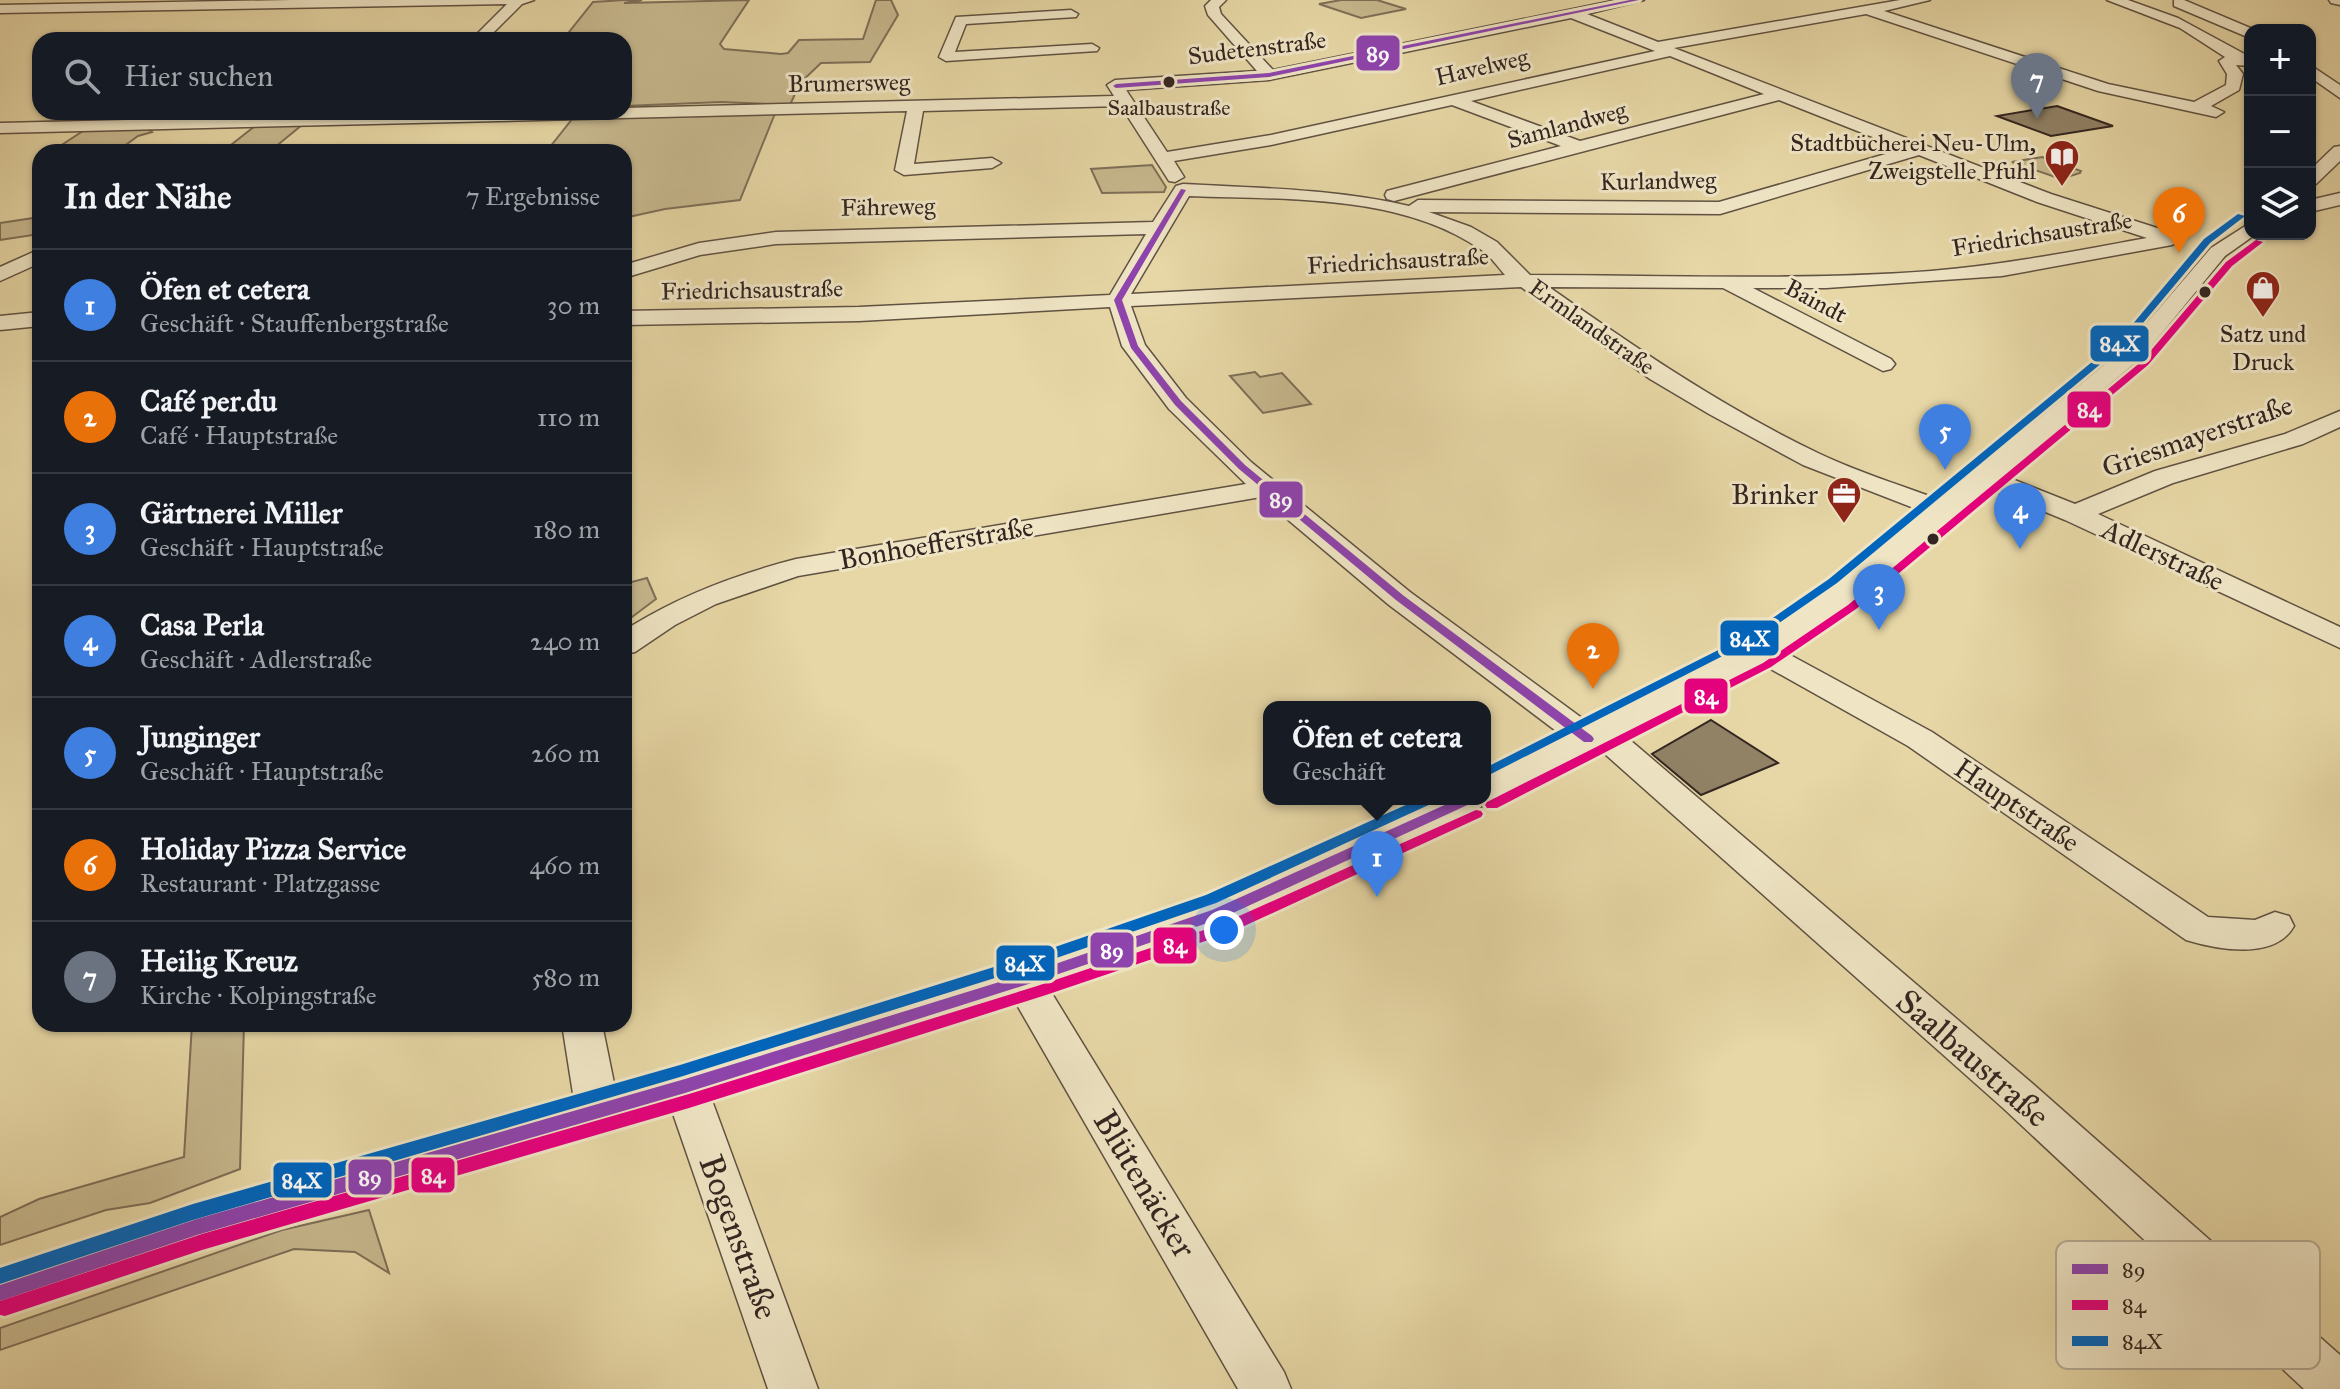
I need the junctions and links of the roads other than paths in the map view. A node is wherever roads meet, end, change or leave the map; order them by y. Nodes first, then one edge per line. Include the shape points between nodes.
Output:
1 (519, 0) edge
2 (527, 0) edge
3 (1062, 0) edge
4 (1219, 0) edge
5 (1637, 0) edge
6 (1923, 0) edge
7 (2114, 0) edge
8 (2168, 0) edge
9 (1571, 6) edge
10 (0, 9) edge
11 (1868, 10) junction
12 (1071, 14) junction
13 (2244, 31) edge
14 (486, 32) edge
15 (1092, 48) junction
16 (1664, 49) junction
17 (2244, 60) edge
18 (2244, 61) edge
19 (2316, 72) edge
20 (2316, 74) edge
21 (1269, 75) junction
22 (2340, 75) edge
23 (2340, 93) edge
24 (1120, 94) junction
25 (1779, 95) junction
26 (1451, 99) junction
27 (916, 106) junction
28 (2196, 108) junction
29 (632, 112) edge
30 (2216, 112) dead end
31 (356, 120) edge
32 (170, 125) junction
33 (0, 128) edge
34 (144, 143) dead end
35 (1579, 147) junction
36 (1918, 150) junction
37 (2340, 151) edge
38 (1163, 158) junction
39 (992, 163) dead end
40 (2316, 177) edge
41 (1183, 190) junction
42 (2316, 192) edge
43 (2337, 200) edge
44 (1367, 202) junction
45 (2316, 205) edge
46 (1391, 206) junction
47 (1158, 228) junction
48 (2244, 233) edge
49 (2172, 239) junction
50 (2218, 252) junction
51 (32, 259) edge
52 (632, 269) edge
53 (0, 275) edge
54 (1525, 280) junction
55 (1725, 282) junction
56 (1118, 303) junction
57 (632, 318) edge
58 (32, 320) edge
59 (0, 323) edge
60 (1883, 364) dead end
61 (2340, 418) edge
62 (1983, 477) junction
63 (1264, 489) junction
64 (1945, 511) junction
65 (2075, 514) junction
66 (2340, 639) edge
67 (632, 640) edge
68 (1760, 651) junction
69 (1594, 736) junction
70 (1491, 788) edge
71 (1456, 805) edge
72 (2275, 926) dead end
73 (1023, 980) junction
74 (583, 1032) edge
75 (685, 1086) junction
76 (598, 1111) junction
77 (2178, 1241) edge
78 (0, 1293) edge
79 (2319, 1369) edge
80 (2340, 1388) edge
81 (793, 1389) edge
82 (1266, 1389) edge

1 - 2 street
1 - 10 street
1 - 14 street
3 - 12 street
4 - 21 street via 1212,6 1215,15
5 - 9 street, Sudetenstraße via 1596,8
6 - 11 street, Havelweg
7 - 17 street via 2173,21
8 - 13 street
9 - 16 street
9 - 21 street, Sudetenstraße
11 - 16 street, Havelweg
11 - 28 street via 2104,88
12 - 15 street
12 - 15 street via 963,17 950,45 970,47 970,56
15 - 24 street
16 - 25 street
16 - 26 street, Havelweg
18 - 28 street via 2226,61 2235,74 2233,87
19 - 22 street
20 - 23 street
21 - 24 street, Sudetenstraße
24 - 27 street, Brumersweg
24 - 38 street
25 - 35 street, Samlandweg
25 - 36 street
26 - 35 street
26 - 38 street, Havelweg via 1271,140
27 - 29 street, Brumersweg
27 - 39 street via 908,156 931,160 933,168
28 - 30 street
31 - 32 street, Brumersweg
32 - 33 street, Brumersweg
32 - 34 street
35 - 44 street, Samlandweg
36 - 46 street, Kurlandweg via 1720,208
36 - 49 street via 2054,202
37 - 40 street
38 - 41 street
41 - 44 street, Ermlandstraße
41 - 47 street
42 - 43 street
43 - 45 street
44 - 46 street, Ermlandstraße
46 - 54 street, Ermlandstraße via 1477,238
47 - 52 street, Fähreweg via 789,236 715,245
47 - 56 street
48 - 50 street
49 - 50 street
49 - 55 street, Friedrichsaustraße via 1961,274
50 - 62 street via 2135,351
51 - 53 street
54 - 55 street, Friedrichsaustraße
54 - 56 street, Friedrichsaustraße
54 - 64 street, Ermlandstraße via 1658,374 1718,409 1812,460
55 - 60 street, Baindt
56 - 57 street, Friedrichsaustraße
56 - 63 street, Saalbaustraße via 1146,363
58 - 59 street
61 - 65 street, Griesmayerstraße via 2294,439 2164,477
62 - 64 street
62 - 65 street, Adlerstraße
63 - 67 street, Bonhoefferstraße via 782,571 695,600
63 - 69 street, Saalbaustraße via 1356,566
64 - 68 street via 1855,585
65 - 66 street, Adlerstraße
68 - 69 street
68 - 72 street, Hauptstraße via 1920,739 2200,930 2262,935
69 - 70 street
69 - 77 street, Saalbaustraße via 2018,1096
71 - 73 street via 1217,914
73 - 75 street
73 - 82 street, Blütenäcker
74 - 76 street
75 - 76 street
75 - 81 street, Bogenstraße
76 - 78 street via 353,1180
79 - 80 street, Saalbaustraße

